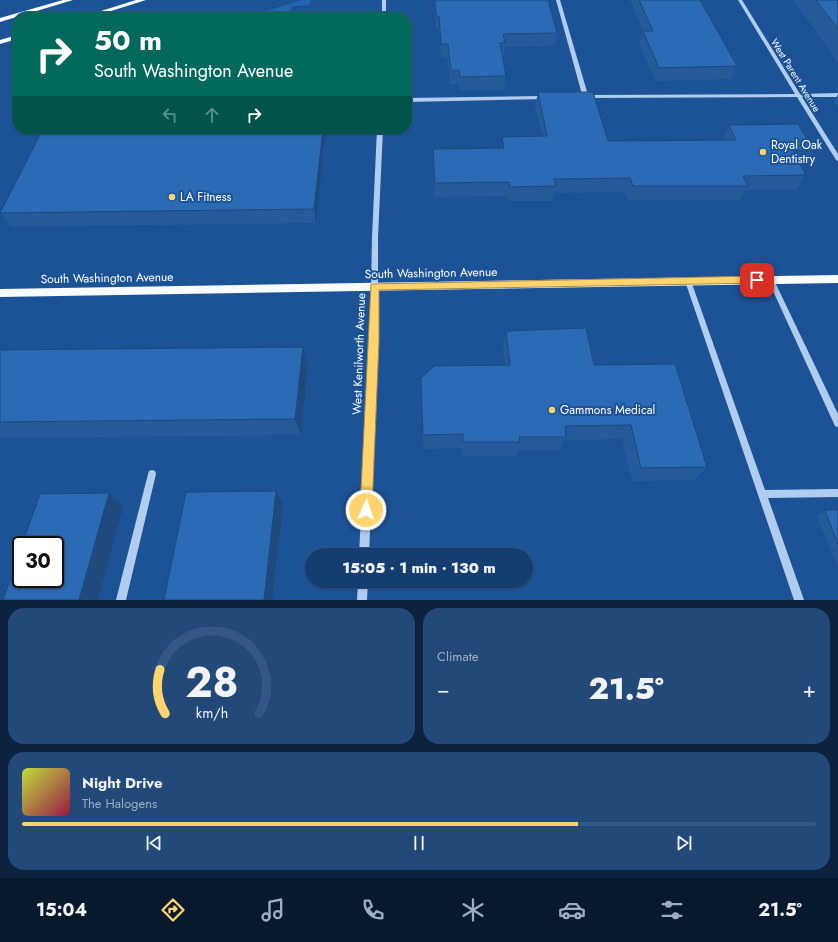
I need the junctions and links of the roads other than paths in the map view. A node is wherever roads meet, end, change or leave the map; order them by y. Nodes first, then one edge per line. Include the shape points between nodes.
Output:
1 (70, 0) edge
2 (143, 0) edge
3 (384, 0) edge
4 (558, 0) edge
5 (740, 0) edge
6 (28, 12) edge
7 (102, 12) edge
8 (384, 12) edge
9 (12, 17) edge
10 (0, 20) edge
11 (12, 38) edge
12 (0, 42) edge
13 (798, 95) junction
14 (838, 95) edge
15 (586, 97) junction
16 (554, 98) edge
17 (578, 98) edge
18 (412, 100) edge
19 (380, 134) edge
20 (838, 159) edge
21 (838, 279) edge
22 (771, 280) junction
23 (688, 281) junction
24 (374, 286) junction
25 (0, 292) edge
26 (838, 423) edge
27 (152, 474) dead end
28 (838, 493) edge
29 (762, 494) junction
30 (364, 548) edge
31 (363, 588) edge
32 (121, 600) edge
33 (362, 600) edge
34 (799, 600) edge

1 - 6 main road
2 - 7 main road
3 - 8 street
4 - 15 street
5 - 13 street, West Parent Avenue
9 - 10 main road
11 - 12 main road
13 - 14 street
13 - 15 street
13 - 20 street, West Parent Avenue
15 - 17 street
16 - 18 street
19 - 24 street, West Kenilworth Avenue
21 - 22 main road, South Washington Avenue
22 - 23 main road, South Washington Avenue
22 - 26 street
23 - 24 main road, South Washington Avenue
23 - 29 street
24 - 25 main road, South Washington Avenue
24 - 30 street, West Kenilworth Avenue via 374,341
27 - 32 street
28 - 29 street
29 - 34 street
31 - 33 street

